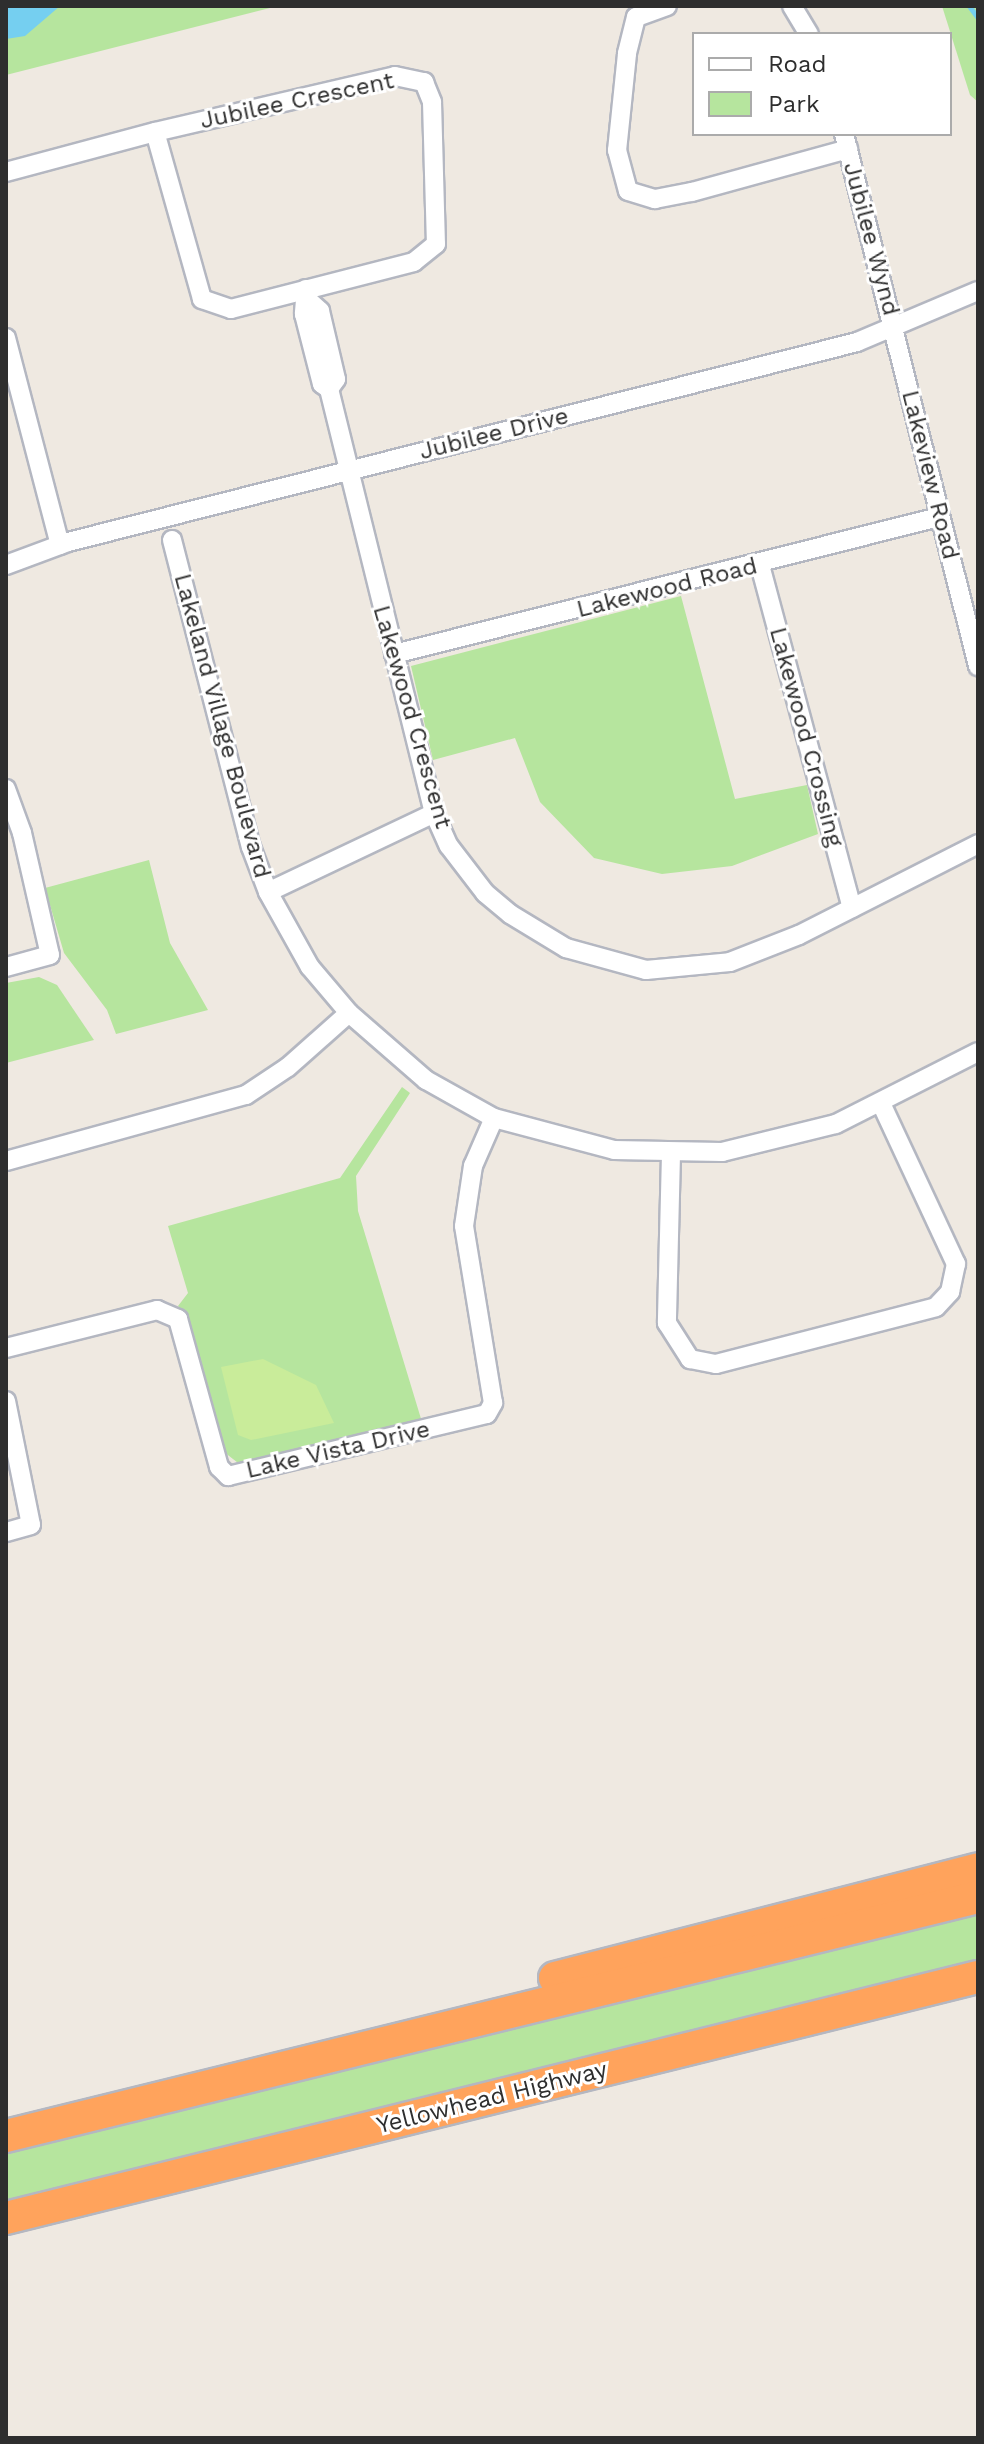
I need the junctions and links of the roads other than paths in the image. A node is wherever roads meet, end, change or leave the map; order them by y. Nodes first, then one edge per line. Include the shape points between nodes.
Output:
1 (667, 6) edge
2 (792, 6) edge
3 (808, 32) edge
4 (155, 132) junction
5 (846, 142) edge
6 (6, 172) edge
7 (978, 291) edge
8 (308, 295) junction
9 (895, 329) junction
10 (6, 338) edge
11 (346, 472) junction
12 (939, 517) junction
13 (172, 540) dead end
14 (60, 545) junction
15 (6, 565) edge
16 (760, 565) junction
17 (394, 654) junction
18 (978, 666) edge
19 (6, 789) edge
20 (434, 813) junction
21 (978, 844) edge
22 (268, 892) junction
23 (852, 908) junction
24 (6, 967) edge
25 (349, 1013) junction
26 (978, 1052) edge
27 (882, 1105) junction
28 (494, 1118) junction
29 (671, 1154) junction
30 (6, 1161) edge
31 (6, 1348) edge
32 (6, 1401) edge
33 (6, 1532) edge
34 (978, 1869) edge
35 (978, 1897) edge
36 (978, 1977) edge
37 (91, 2114) junction
38 (6, 2136) edge
39 (6, 2218) edge

1 - 5 street, Jubilee Wynd via 636,17 627,54 617,150 628,191 655,199 692,192
2 - 3 street
4 - 6 street, Jubilee Crescent
4 - 8 street, Jubilee Crescent via 202,299 231,309
4 - 8 street, Jubilee Crescent via 395,76 424,82 432,102 436,244 414,262
5 - 9 street, Jubilee Wynd
7 - 9 street, Jubilee Drive
8 - 11 street via 320,311 336,379 329,389
9 - 11 street, Jubilee Drive
9 - 12 street, Lakeview Road
10 - 14 street
11 - 14 street, Jubilee Drive
11 - 17 street, Lakewood Crescent
12 - 16 street, Lakewood Road
12 - 18 street, Lakeview Road
13 - 22 street, Lakeland Village Boulevard via 251,847
14 - 15 street, Jubilee Drive
16 - 17 street, Lakewood Road
16 - 23 street, Lakewood Crossing
17 - 20 street, Lakewood Crescent
19 - 24 street via 22,833 50,955
20 - 22 street
20 - 23 street, Lakewood Crescent via 449,846 485,893 510,914 566,948 646,970 730,962
21 - 23 street, Lakewood Crescent
22 - 25 street, Lakeland Village Boulevard via 310,967
25 - 28 street, Lakeland Village Boulevard via 426,1080
25 - 30 street via 288,1067 246,1095
26 - 27 street, Lakeland Village Boulevard
27 - 29 street, Lakeland Village Boulevard via 770,1144
27 - 29 street via 956,1264 950,1292 936,1307 716,1364 690,1359 667,1323
28 - 29 street, Lakeland Village Boulevard via 614,1150
28 - 31 street, Lake Vista Drive via 473,1166 464,1226 493,1403 487,1414 228,1476 219,1467 178,1319 157,1310
32 - 33 street via 31,1525
34 - 37 highway via 360,2028
35 - 37 highway
36 - 39 highway, Yellowhead Highway
37 - 38 highway

